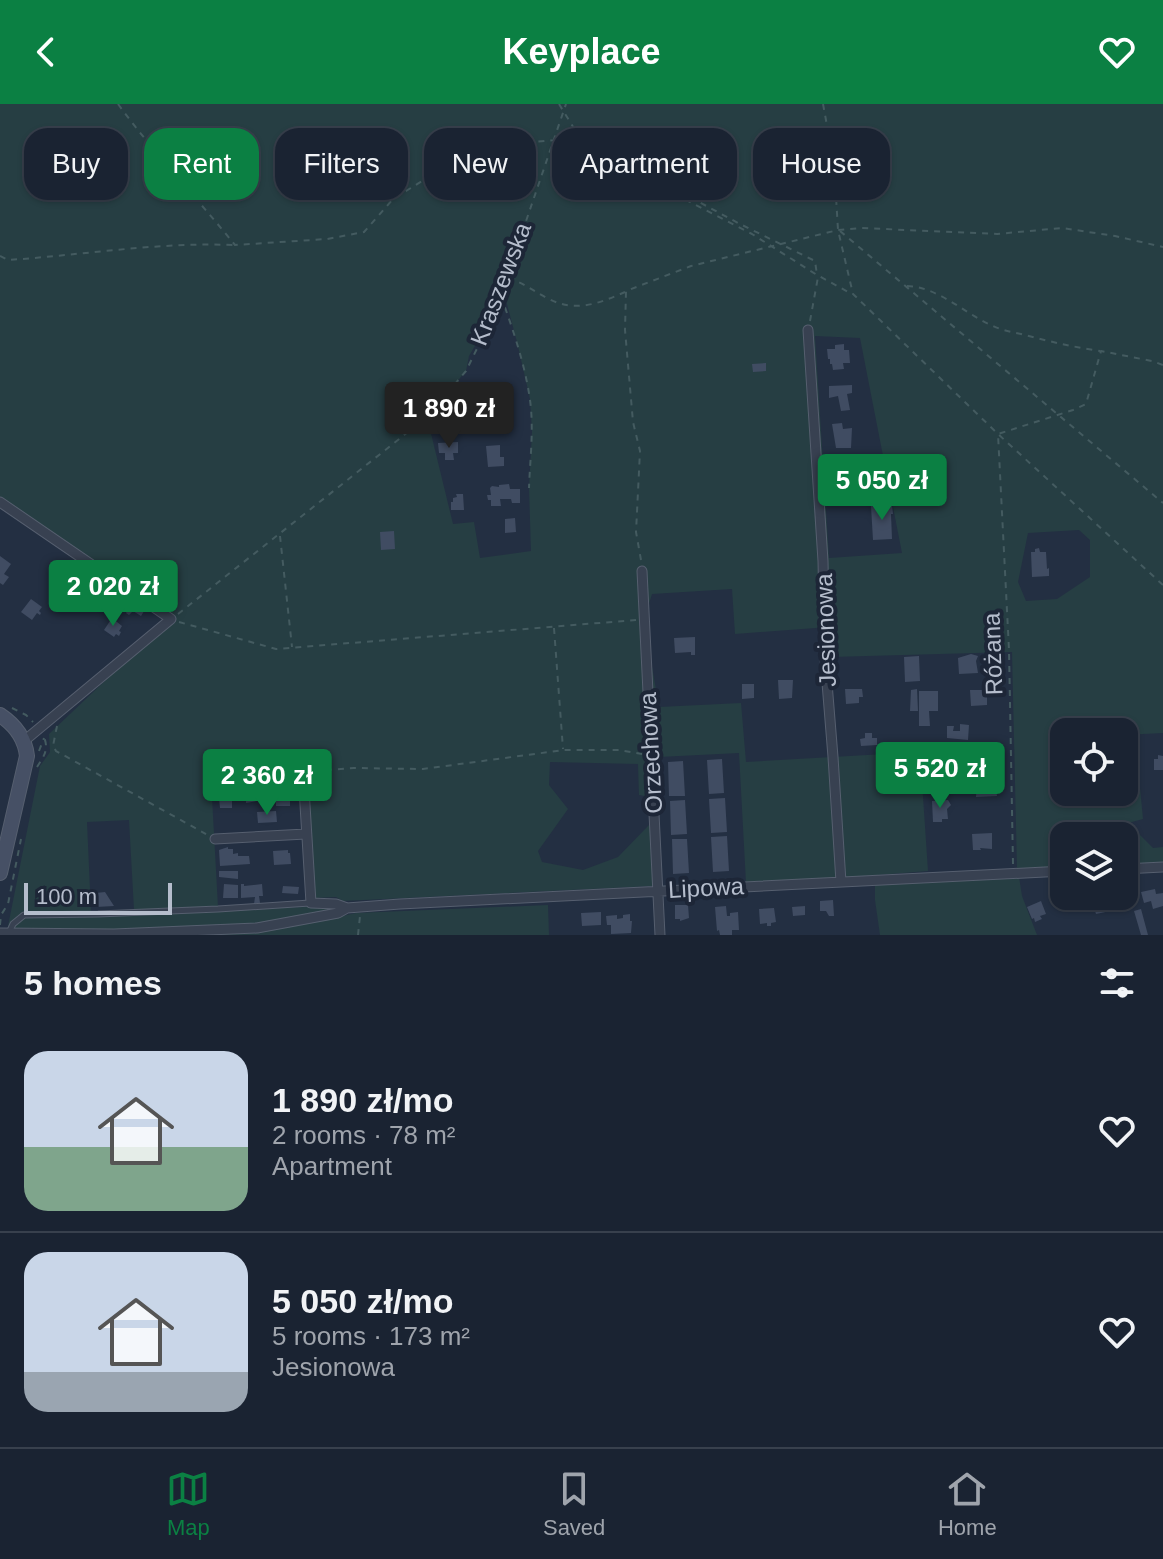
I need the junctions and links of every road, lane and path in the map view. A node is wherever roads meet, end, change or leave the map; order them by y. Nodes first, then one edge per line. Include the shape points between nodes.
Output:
1 (118, 104) edge
2 (559, 104) edge
3 (566, 104) edge
4 (823, 104) edge
5 (564, 111) junction
6 (558, 128) edge
7 (574, 128) edge
8 (552, 140) edge
9 (552, 143) edge
10 (685, 200) edge
11 (696, 200) edge
12 (838, 230) junction
13 (781, 244) junction
14 (235, 245) junction
15 (772, 246) junction
16 (1163, 247) edge
17 (0, 256) edge
18 (817, 275) junction
19 (508, 278) dead end
20 (905, 286) junction
21 (626, 291) junction
22 (853, 294) junction
23 (501, 295) junction
24 (808, 330) joint
25 (1101, 351) junction
26 (1163, 365) edge
27 (1058, 415) junction
28 (998, 434) junction
29 (529, 488) dead end
30 (0, 502) edge
31 (1163, 503) edge
32 (280, 534) junction
33 (642, 571) joint
34 (1163, 585) edge
35 (171, 619) junction
36 (644, 619) junction
37 (554, 627) junction
38 (292, 647) junction
39 (2, 710) edge
40 (52, 719) junction
41 (39, 729) junction
42 (24, 741) junction
43 (564, 750) junction
44 (651, 755) junction
45 (35, 770) dead end
46 (303, 772) junction
47 (242, 775) dead end
48 (306, 834) junction
49 (21, 838) dead end
50 (215, 839) joint
51 (1163, 867) edge
52 (1138, 868) edge
53 (1050, 872) edge
54 (0, 873) edge
55 (1014, 873) junction
56 (841, 882) junction
57 (658, 891) junction
58 (311, 903) junction
59 (360, 907) junction
60 (347, 908) junction
61 (0, 926) edge
62 (4, 933) edge
63 (358, 935) edge
64 (660, 935) edge

1 - 14 path
2 - 5 path
3 - 5 path, Kraszewska
4 - 12 path
5 - 6 path, Kraszewska
5 - 7 path
8 - 14 path via 493,146 432,175 393,199 364,232
9 - 23 path, Kraszewska
10 - 15 path
11 - 13 path
12 - 13 path
12 - 16 path via 997,234 1062,228
12 - 20 path
12 - 22 path
13 - 15 path
13 - 18 path via 815,261
14 - 17 path via 157,245 8,260
15 - 18 path
15 - 21 path via 691,266
18 - 22 path
18 - 24 path
19 - 21 path via 573,306 590,306
20 - 25 path via 937,295 1002,330
20 - 27 path
21 - 33 path via 633,422 640,451 636,532
22 - 28 path
23 - 29 path via 530,399
23 - 32 path, Kraszewska via 466,371 427,417
24 - 56 street, Jesionowa
25 - 26 path
25 - 27 path via 1086,404
27 - 28 path
27 - 31 path
28 - 34 path
28 - 55 path, Różana
30 - 35 street
32 - 35 path, Kraszewska
32 - 38 path
33 - 36 street, Orzechowa
35 - 38 path via 276,649
35 - 40 street
36 - 37 path
36 - 44 street, Orzechowa
37 - 38 path
37 - 43 path
39 - 41 path via 26,715
39 - 42 street
40 - 41 street
40 - 50 path via 57,725 56,751
41 - 42 street
41 - 45 path via 47,748
42 - 54 street via 26,761
43 - 44 path
43 - 46 path via 423,769
44 - 57 street, Orzechowa
46 - 47 street
46 - 48 street
48 - 50 street
48 - 58 street
49 - 61 path
51 - 52 street
53 - 55 street, Lipowa
55 - 56 street, Lipowa
56 - 57 street, Lipowa
57 - 59 street, Lipowa
57 - 64 street, Orzechowa
58 - 60 street, Lipowa
58 - 62 lane, Lipowa via 24,915
59 - 60 street, Lipowa
59 - 63 path
60 - 62 street, Lipowa via 257,928

